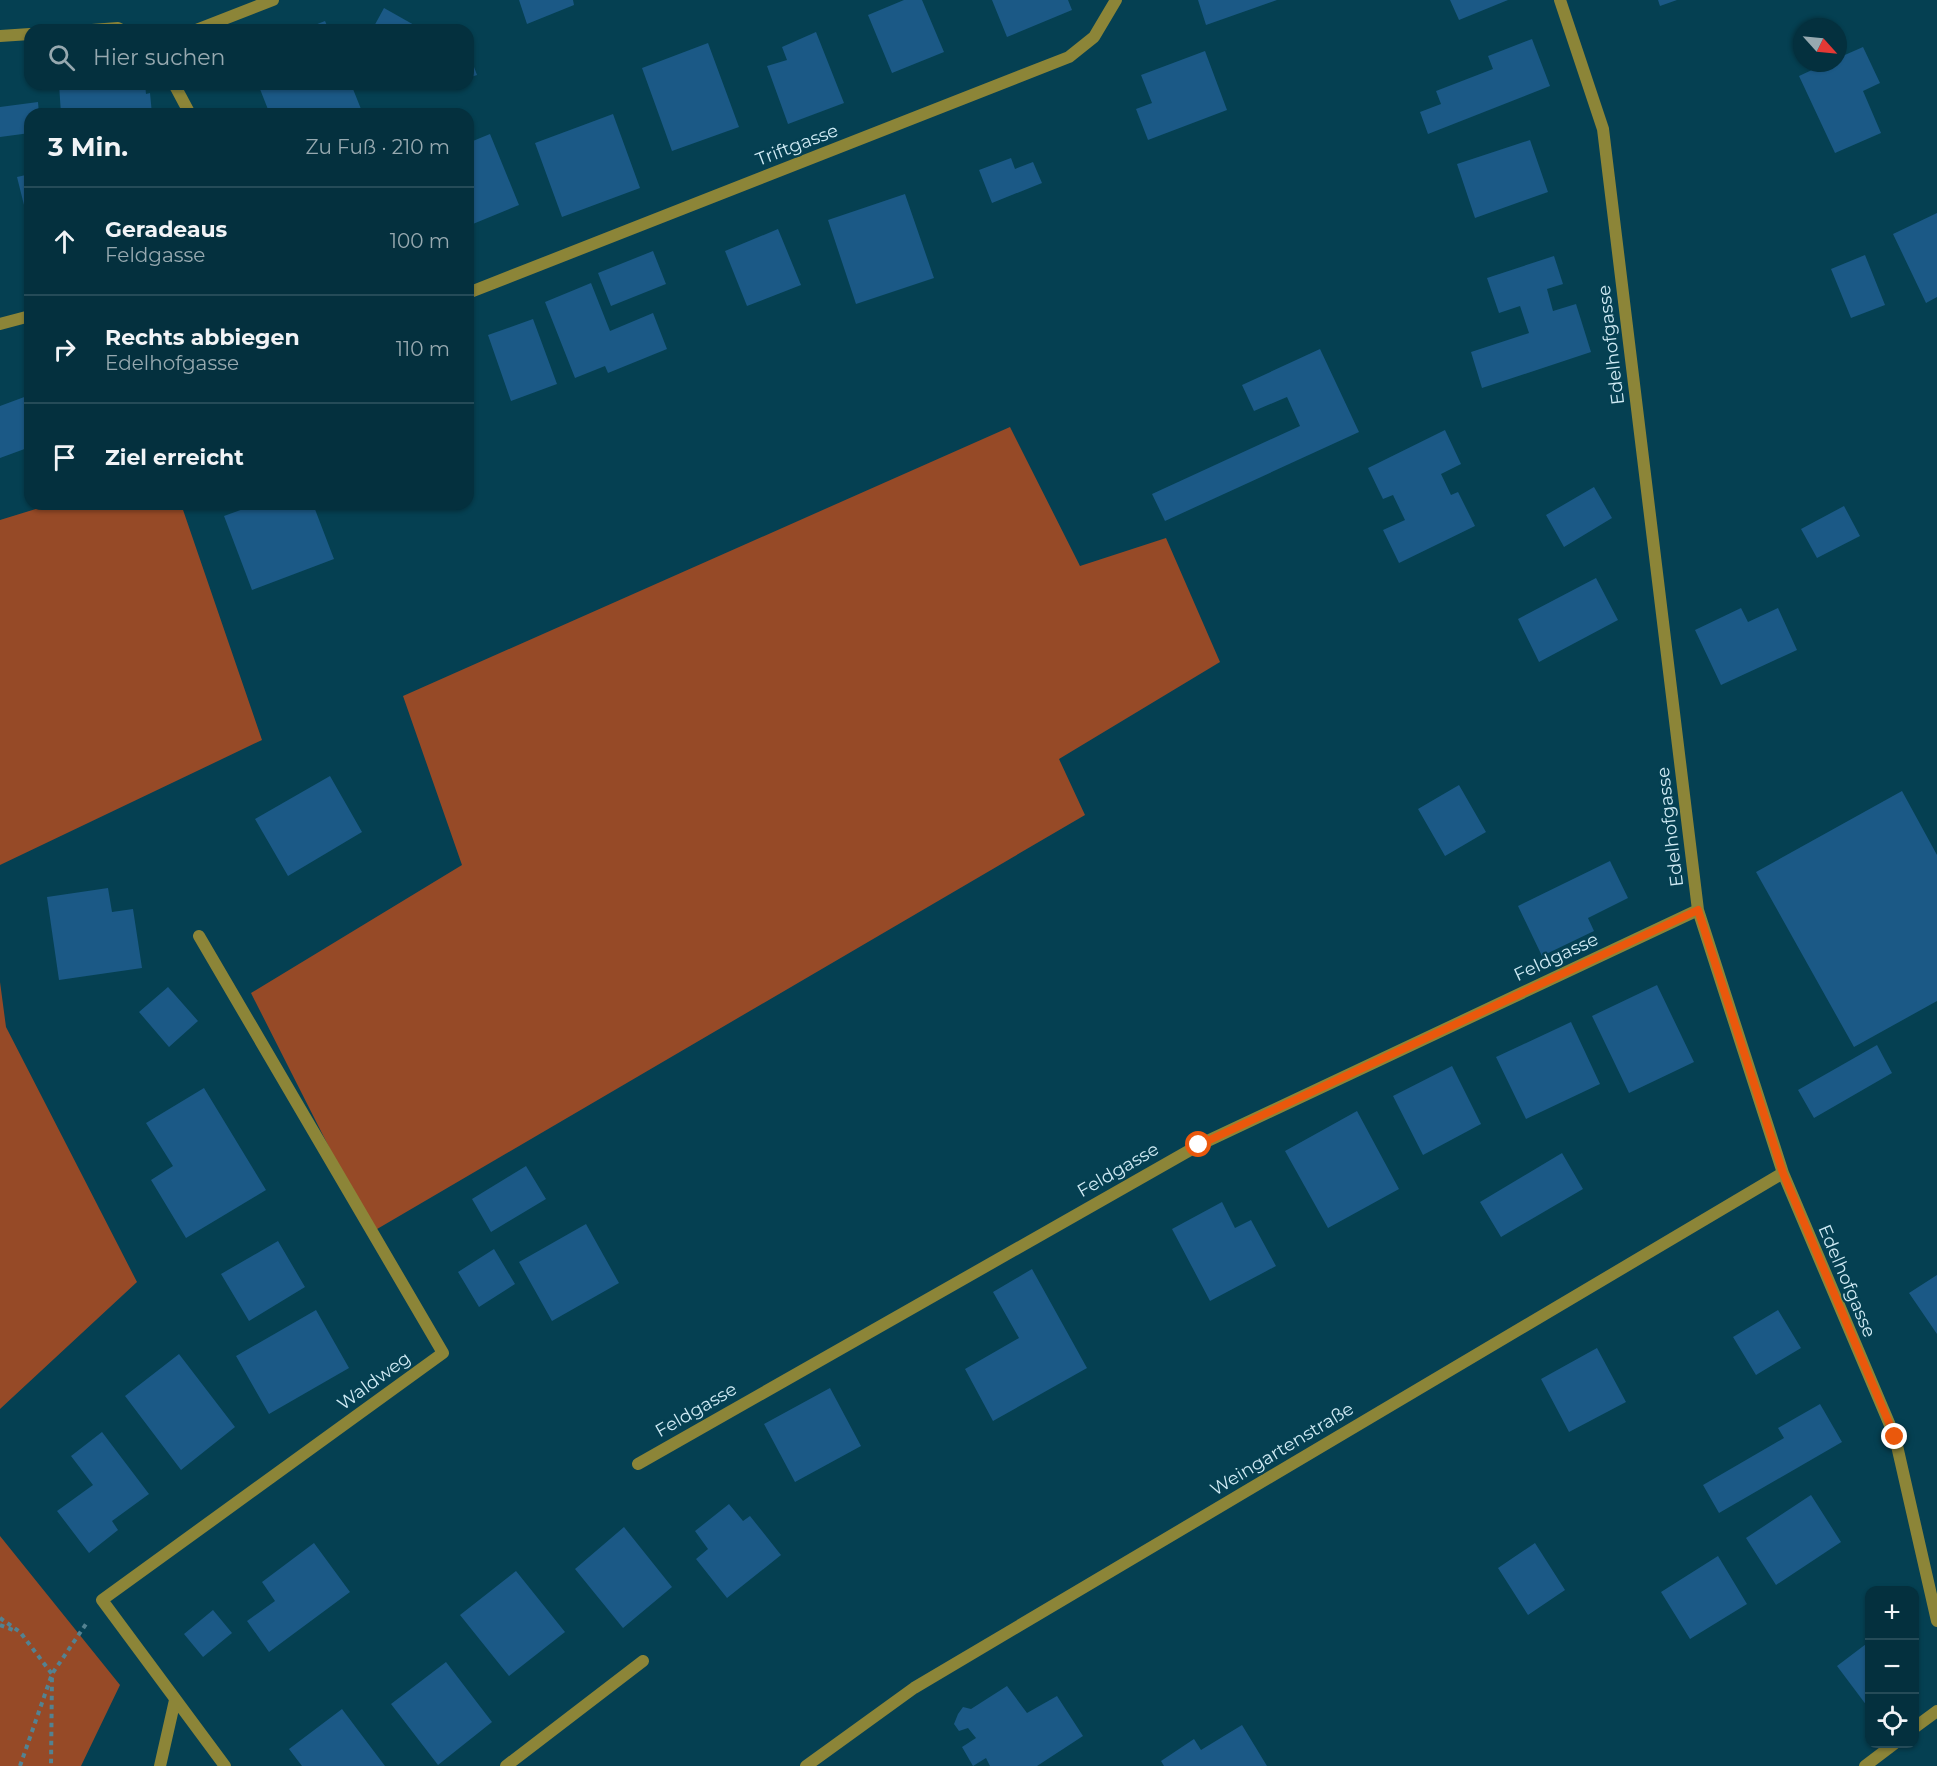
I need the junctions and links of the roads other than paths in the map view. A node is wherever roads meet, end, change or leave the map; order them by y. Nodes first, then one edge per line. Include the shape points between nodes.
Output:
1 (273, 0) edge
2 (1116, 0) edge
3 (1560, 0) edge
4 (211, 24) edge
5 (24, 34) edge
6 (0, 36) edge
7 (177, 90) edge
8 (187, 108) edge
9 (474, 291) edge
10 (24, 318) edge
11 (0, 324) edge
12 (1698, 910) junction
13 (199, 936) dead end
14 (1783, 1173) junction
15 (638, 1464) dead end
16 (1937, 1621) edge
17 (643, 1661) dead end
18 (175, 1701) junction
19 (1937, 1711) edge
20 (1919, 1724) edge
21 (1888, 1748) edge
22 (160, 1766) edge
23 (225, 1766) edge
24 (506, 1766) edge
25 (806, 1766) edge
26 (1865, 1766) edge

1 - 4 street
2 - 9 street, Triftgasse via 1094,37 1069,57
3 - 12 street, Edelhofgasse via 1603,129
5 - 6 street
7 - 8 street
10 - 11 street
12 - 14 street, Edelhofgasse
12 - 15 street, Feldgasse via 1199,1145
13 - 18 street, Waldweg via 443,1353 102,1600
14 - 16 street, Edelhofgasse via 1895,1437
14 - 25 street, Weingartenstraße via 914,1688
17 - 24 street
18 - 22 street
18 - 23 street
19 - 20 street
21 - 26 street

